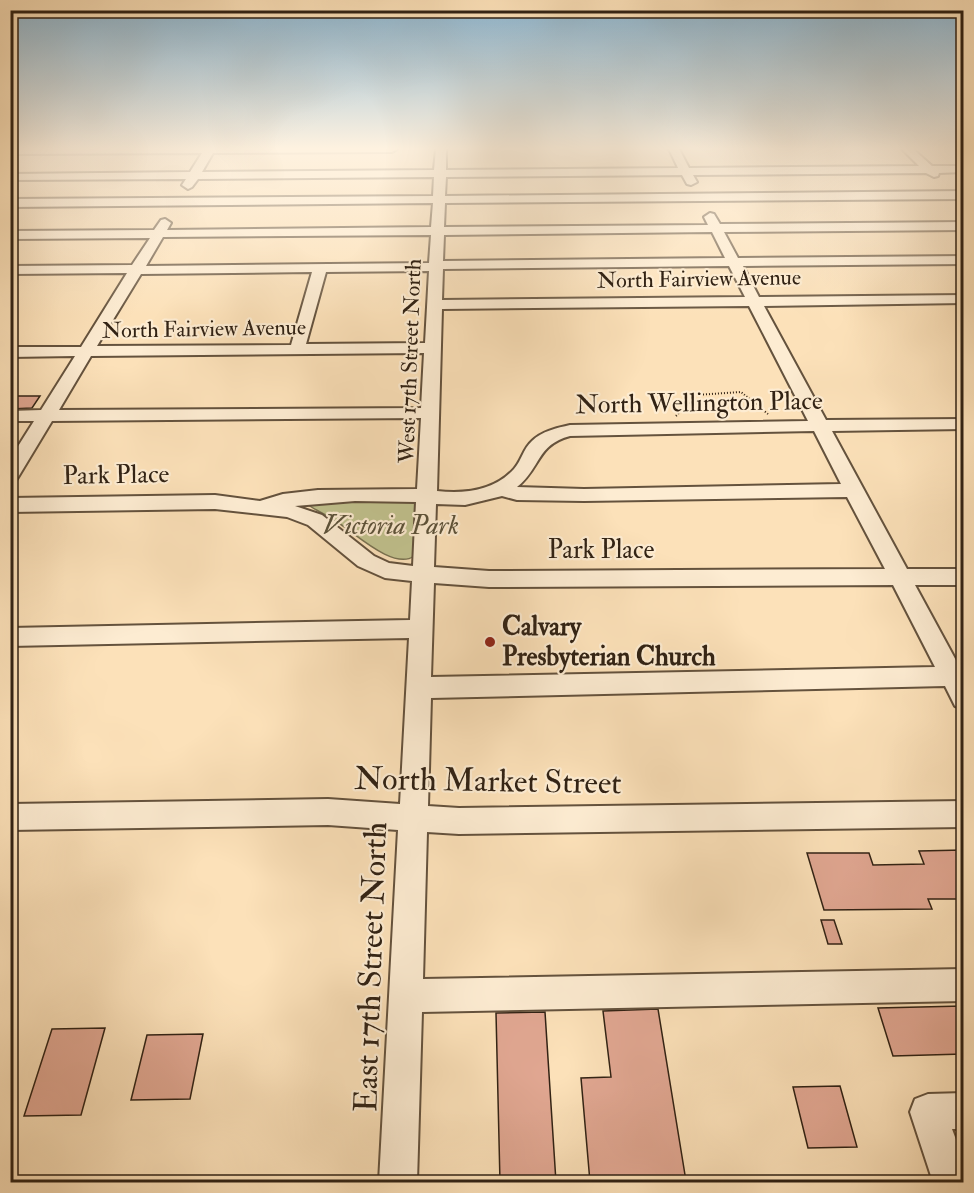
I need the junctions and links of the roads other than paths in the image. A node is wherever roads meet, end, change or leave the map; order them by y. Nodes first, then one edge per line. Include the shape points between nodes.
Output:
1 (176, 205) edge
2 (439, 205) edge
3 (703, 205) edge
4 (963, 226) edge
5 (716, 228) junction
6 (438, 232) junction
7 (158, 234) junction
8 (10, 235) edge
9 (963, 260) edge
10 (734, 262) junction
11 (437, 266) junction
12 (320, 267) junction
13 (10, 270) edge
14 (136, 270) junction
15 (963, 299) edge
16 (754, 301) junction
17 (435, 305) junction
18 (433, 348) junction
19 (297, 350) junction
20 (10, 352) edge
21 (86, 352) junction
22 (430, 413) junction
23 (47, 415) junction
24 (10, 416) edge
25 (963, 424) edge
26 (820, 426) junction
27 (10, 475) edge
28 (501, 489) junction
29 (855, 490) junction
30 (427, 498) junction
31 (10, 505) edge
32 (257, 507) junction
33 (424, 574) junction
34 (963, 577) edge
35 (901, 578) junction
36 (421, 629) junction
37 (10, 637) edge
38 (958, 676) edge
39 (419, 688) junction
40 (963, 699) edge
41 (963, 814) edge
42 (10, 817) edge
43 (413, 818) junction
44 (963, 985) edge
45 (405, 996) junction
46 (963, 1111) edge
47 (398, 1182) edge
48 (952, 1182) edge

1 - 7 street
2 - 6 street, West 17th Street North
3 - 5 street
4 - 5 street
5 - 6 street
5 - 10 street
6 - 7 street
6 - 11 street, West 17th Street North
7 - 8 street
7 - 14 street
9 - 10 street
10 - 11 street
10 - 16 street
11 - 12 street
11 - 17 street, West 17th Street North
12 - 14 street
12 - 19 street
13 - 14 street
14 - 21 street
15 - 16 street, North Fairview Avenue
16 - 17 street, North Fairview Avenue
16 - 26 street
17 - 18 street, West 17th Street North
18 - 19 street, North Fairview Avenue
18 - 22 street, West 17th Street North
19 - 21 street, North Fairview Avenue
20 - 21 street, North Fairview Avenue
21 - 23 street
22 - 23 street
22 - 30 street, West 17th Street North
23 - 24 street
23 - 27 street
25 - 26 street, North Wellington Place
26 - 28 street, North Wellington Place via 562,432 538,445 524,470
26 - 29 street
28 - 29 street via 517,494 573,495
28 - 30 street, North Wellington Place via 453,500
29 - 35 street
30 - 32 street, Park Place via 291,498
30 - 33 street, West 17th Street North
31 - 32 street, Park Place via 215,502
32 - 33 street, Park Place via 289,511 315,520 347,548 386,570
33 - 35 street, Park Place via 489,579
33 - 36 street, East 17th Street North
34 - 35 street, Park Place
35 - 38 street
36 - 37 street
36 - 39 street, East 17th Street North
38 - 39 street
38 - 40 street
39 - 43 street, East 17th Street North
41 - 43 street, North Market Street via 459,821
42 - 43 street, North Market Street via 328,812
43 - 45 street, East 17th Street North
44 - 45 street
45 - 47 street, East 17th Street North
46 - 48 street via 928,1112

